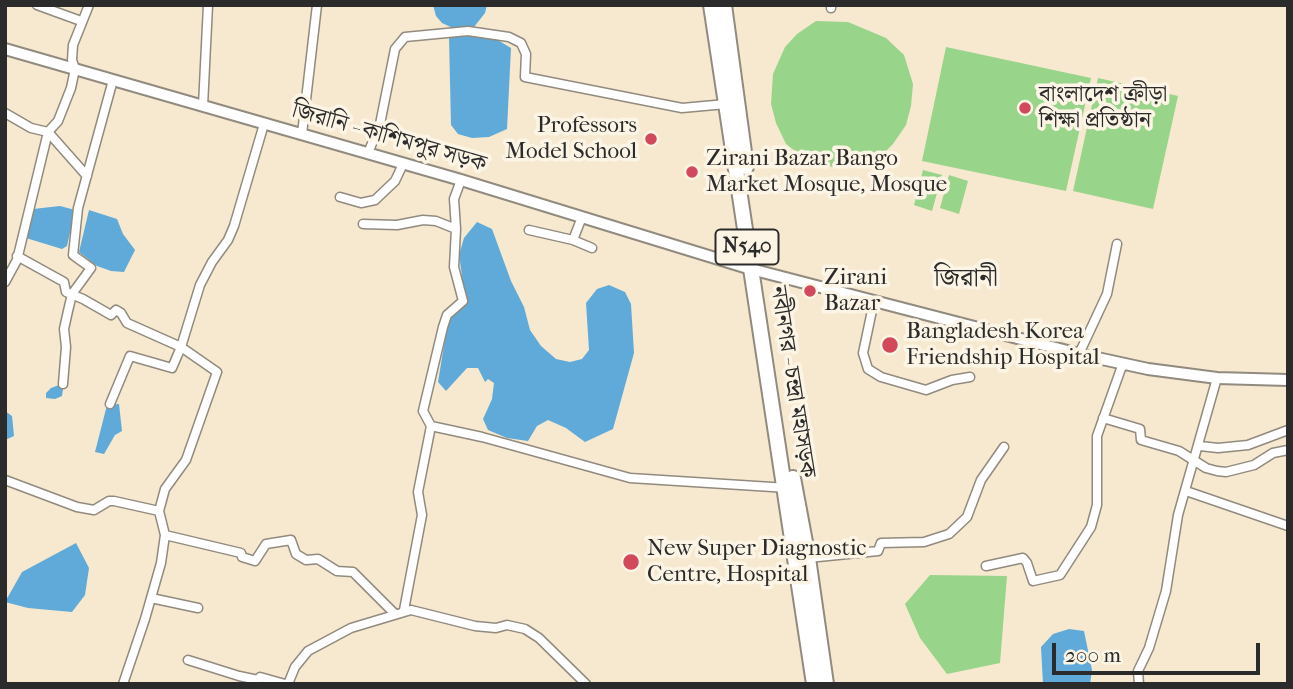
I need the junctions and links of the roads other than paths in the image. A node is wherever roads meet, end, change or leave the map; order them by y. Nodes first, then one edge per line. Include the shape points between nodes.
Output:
1 (37, 5) edge
2 (89, 5) edge
3 (208, 5) edge
4 (317, 5) edge
5 (711, 5) edge
6 (724, 5) edge
7 (81, 21) junction
8 (5, 49) edge
9 (75, 69) junction
10 (113, 80) junction
11 (726, 104) junction
12 (203, 106) junction
13 (5, 113) edge
14 (264, 124) junction
15 (48, 132) junction
16 (302, 134) junction
17 (368, 153) junction
18 (404, 164) junction
19 (87, 176) junction
20 (461, 180) junction
21 (340, 197) dead end
22 (582, 217) junction
23 (363, 224) dead end
24 (456, 229) junction
25 (529, 230) dead end
26 (573, 240) junction
27 (1117, 244) dead end
28 (592, 248) dead end
29 (18, 256) junction
30 (755, 270) junction
31 (5, 282) edge
32 (72, 294) junction
33 (874, 301) junction
34 (181, 347) junction
35 (1079, 354) junction
36 (1124, 363) junction
37 (970, 377) dead end
38 (1217, 378) junction
39 (1288, 380) edge
40 (63, 384) dead end
41 (110, 404) dead end
42 (1103, 418) junction
43 (431, 426) junction
44 (1288, 430) edge
45 (1199, 446) junction
46 (1004, 447) dead end
47 (1288, 450) edge
48 (1195, 461) junction
49 (5, 480) edge
50 (790, 488) junction
51 (1186, 491) junction
52 (159, 511) junction
53 (1288, 526) edge
54 (165, 535) junction
55 (808, 558) junction
56 (986, 566) dead end
57 (152, 598) junction
58 (198, 608) dead end
59 (404, 610) junction
60 (394, 613) junction
61 (188, 660) dead end
62 (123, 684) edge
63 (286, 684) edge
64 (586, 684) edge
65 (814, 684) edge
66 (826, 684) edge
67 (1139, 684) edge

1 - 7 street
2 - 7 street
3 - 12 street
4 - 16 street
5 - 11 highway, নবীনগর - চন্দ্রা মহাসড়ক / N540
6 - 30 highway, নবীনগর - চন্দ্রা মহাসড়ক / N540
7 - 9 street via 72,45
8 - 9 street, জিরানি - কাশিমপুর সড়ক
9 - 10 street, জিরানি - কাশিমপুর সড়ক
9 - 15 street via 64,108
10 - 12 street, জিরানি - কাশিমপুর সড়ক
10 - 19 street
11 - 17 street via 682,108 525,77 522,43 500,36 468,31 405,37 395,49 380,124
11 - 30 highway, নবীনগর - চন্দ্রা মহাসড়ক / N540
12 - 14 street, জিরানি - কাশিমপুর সড়ক
13 - 15 street
14 - 16 street, জিরানি - কাশিমপুর সড়ক
14 - 34 street via 234,226 200,285
15 - 19 street
15 - 29 street
16 - 17 street, জিরানি - কাশিমপুর সড়ক
17 - 18 street, জিরানি - কাশিমপুর সড়ক
18 - 20 street, জিরানি - কাশিমপুর সড়ক
18 - 21 street via 395,181 375,200 362,203
19 - 32 street via 73,255 91,268
20 - 22 street, জিরানি - কাশিমপুর সড়ক
20 - 24 street via 454,199
22 - 26 street
22 - 30 street, জিরানি - কাশিমপুর সড়ক
23 - 24 street via 424,220
24 - 43 street via 454,267 463,301 447,315 443,327 423,411
25 - 26 street
26 - 28 street
27 - 35 street via 1107,294
29 - 31 street
29 - 32 street via 64,282 66,292
30 - 33 street, জিরানি - কাশিমপুর সড়ক
30 - 50 highway, নবীনগর - চন্দ্রা মহাসড়ক / N540
32 - 34 street via 111,315 116,310 127,323
32 - 40 street via 64,329
33 - 35 street, জিরানি - কাশিমপুর সড়ক
33 - 37 street via 863,353 868,369 926,390
34 - 41 street via 172,368 130,356
34 - 52 street via 216,372 186,460 165,489
35 - 36 street, জিরানি - কাশিমপুর সড়ক
36 - 38 street, জিরানি - কাশিমপুর সড়ক
36 - 42 street
38 - 39 street, জিরানি - কাশিমপুর সড়ক
38 - 45 street
42 - 48 street via 1140,429 1141,440 1179,451
42 - 56 street via 1097,436 1097,506 1091,527 1060,575 1033,580 1023,558
43 - 50 street via 630,478
43 - 59 street via 418,492 422,515
44 - 45 street via 1248,445
45 - 48 street
46 - 55 street via 981,480 967,517 949,534 924,542 881,542 878,551
47 - 48 street via 1226,472
48 - 51 street
49 - 52 street via 77,508 94,510 114,501
50 - 55 highway, নবীনগর - চন্দ্রা মহাসড়ক / N540
50 - 65 highway, নবীনগর - চন্দ্রা মহাসড়ক / N540
51 - 53 street
51 - 67 street via 1166,591 1138,671
52 - 54 street
54 - 57 street
54 - 60 street via 241,553 256,561 266,544 291,540 296,554 306,560 318,559 337,571 353,572
55 - 66 highway, নবীনগর - চন্দ্রা মহাসড়ক / N540
57 - 58 street
57 - 62 street
59 - 60 street
59 - 64 street via 475,626 525,629
60 - 63 street via 351,628 308,651
61 - 63 street

